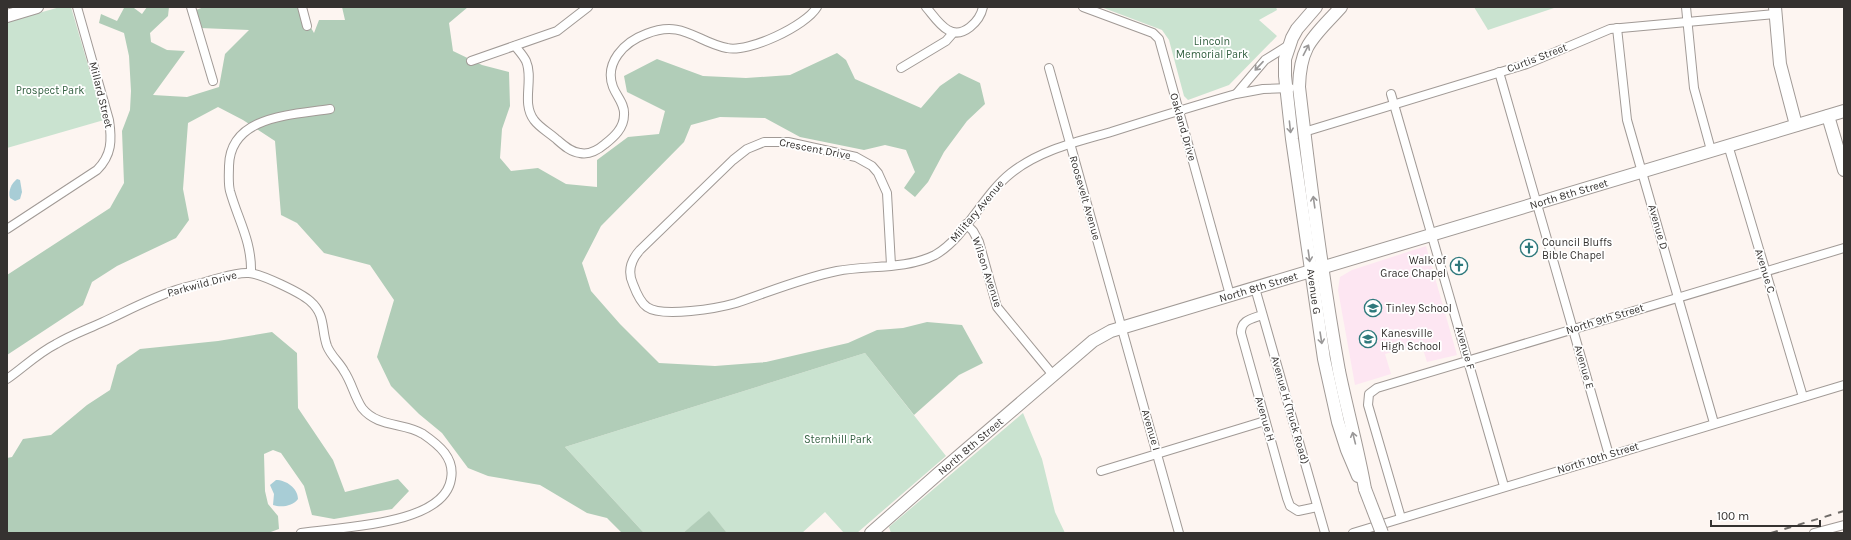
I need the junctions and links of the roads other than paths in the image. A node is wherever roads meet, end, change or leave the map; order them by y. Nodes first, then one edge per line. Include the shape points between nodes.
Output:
1 (37, 7) edge
2 (77, 7) edge
3 (191, 7) edge
4 (302, 7) edge
5 (588, 7) edge
6 (817, 7) edge
7 (926, 7) edge
8 (983, 7) edge
9 (1083, 7) edge
10 (1316, 7) edge
11 (1341, 7) edge
12 (1686, 7) edge
13 (1775, 11) edge
14 (7, 16) edge
15 (1687, 22) junction
16 (307, 26) dead end
17 (1617, 28) junction
18 (954, 33) junction
19 (1290, 44) junction
20 (515, 46) junction
21 (471, 61) dead end
22 (901, 68) dead end
23 (1049, 68) dead end
24 (1499, 72) junction
25 (213, 81) dead end
26 (1286, 88) junction
27 (1299, 88) junction
28 (1236, 94) junction
29 (1391, 94) dead end
30 (1394, 105) junction
31 (330, 110) dead end
32 (1179, 111) junction
33 (1844, 111) edge
34 (1828, 116) junction
35 (1796, 125) junction
36 (1304, 132) junction
37 (1070, 144) junction
38 (1728, 145) junction
39 (1711, 150) junction
40 (1844, 170) edge
41 (1642, 171) junction
42 (1537, 202) junction
43 (966, 224) junction
44 (7, 229) edge
45 (1432, 234) junction
46 (1844, 248) edge
47 (891, 265) junction
48 (1324, 268) junction
49 (1765, 271) junction
50 (1311, 272) junction
51 (251, 273) junction
52 (1255, 288) junction
53 (635, 289) joint
54 (1230, 295) junction
55 (1678, 297) junction
56 (1262, 316) junction
57 (1122, 328) junction
58 (1573, 329) junction
59 (1468, 360) junction
60 (1052, 375) junction
61 (7, 379) edge
62 (1844, 385) edge
63 (1803, 397) junction
64 (1265, 421) junction
65 (1714, 423) junction
66 (1157, 455) junction
67 (1609, 455) junction
68 (1102, 471) dead end
69 (1504, 486) junction
70 (1365, 489) junction
71 (1317, 507) junction
72 (1401, 518) junction
73 (1844, 525) edge
74 (300, 533) edge
75 (871, 533) edge
76 (1179, 533) edge
77 (1325, 533) edge
78 (1353, 533) edge
79 (1382, 533) edge
80 (1814, 533) edge

1 - 14 street
2 - 44 street, Millard Street via 109,120 112,139 109,152 103,164 89,176
3 - 25 street
4 - 16 street
5 - 20 street via 557,31
6 - 20 street via 811,16 799,25 738,49 720,47 692,34 673,30 658,30 637,38 621,50 611,68 612,85 624,108 621,128 599,149 588,154 569,149 534,120 529,108 526,62
7 - 18 street via 944,27
8 - 18 street via 975,23
9 - 32 street, Oakland Drive via 1157,36
10 - 19 street, Avenue G via 1297,29
27 -> 11 street, Avenue G via 1301,63 1306,49
12 - 15 street
13 - 15 street, Curtis Street
13 - 35 street via 1781,71
15 - 17 street, Curtis Street
15 - 39 street via 1694,88
17 - 24 street, Curtis Street via 1602,31 1544,57
17 - 41 street, Avenue D via 1627,120
18 - 22 street via 946,41
19 - 26 street, Avenue G via 1284,68
19 -> 28 street via 1264,60
20 - 21 street
23 - 37 street, Roosevelt Avenue
24 - 30 street, Curtis Street
24 - 42 street, Avenue E
26 - 27 street, Military Avenue
26 - 28 street, Military Avenue
26 -> 50 street, Avenue G
27 - 36 street, Avenue G
28 - 32 street, Military Avenue
29 - 30 street, Avenue F
30 - 36 street, Curtis Street
30 - 45 street, Avenue F
31 - 51 street via 288,115 261,122 244,131 232,148 229,186 249,243
32 - 37 street, Military Avenue
32 - 54 street, Oakland Drive
33 - 34 street, North 8th Street
34 - 35 street, North 8th Street
34 - 40 street
35 - 38 street, North 8th Street
48 -> 36 street, Avenue G
37 - 43 street, Military Avenue via 1040,155 1011,173 989,194
37 - 57 street, Roosevelt Avenue
38 - 39 street, North 8th Street
38 - 49 street, Avenue C
39 - 41 street, North 8th Street
41 - 42 street, North 8th Street
41 - 55 street, Avenue D
42 - 45 street, North 8th Street
42 - 58 street, Avenue E
43 - 47 street, Military Avenue via 952,241 935,254 918,261
43 - 60 street, Wilson Avenue via 979,242 997,307
45 - 48 street, North 8th Street
45 - 59 street, Avenue F
46 - 49 street, North 9th Street
47 - 53 street, Military Avenue via 835,271 736,303 687,312 650,309
47 - 53 street, Crescent Drive via 887,193 878,172 856,157 777,141 754,145 733,160 640,250 630,268
48 - 50 street, North 8th Street
70 -> 48 street, Avenue G via 1339,370
49 - 55 street, North 9th Street
49 - 63 street, Avenue C
50 - 52 street, North 8th Street
50 -> 70 street, Avenue G via 1333,403 1347,450
51 - 61 street, Parkwild Drive via 230,276 158,297 54,344
51 - 74 street, Parkwild Drive via 265,277 310,301 321,316 329,350 345,372 364,410 379,421 405,426 422,434 442,449 452,467 451,483 445,495 422,511 385,522
52 - 54 street, North 8th Street
52 - 56 street, Avenue H (Truck Road)
54 - 57 street, North 8th Street
55 - 58 street, North 9th Street
55 - 65 street, Avenue D
56 - 64 street, Avenue H via 1245,321 1241,333
56 - 71 street, Avenue H (Truck Road)
57 - 60 street, North 8th Street via 1093,341
57 - 66 street, Avenue I
58 - 59 street, North 9th Street
58 - 67 street, Avenue E
59 - 69 street, Avenue F
59 - 72 street, North 9th Street via 1377,388 1369,394 1368,405
60 - 75 street, North 8th Street
62 - 63 street, North 10th Street
63 - 65 street, North 10th Street
64 - 66 street
64 - 71 street, Avenue H via 1288,503 1298,511
65 - 67 street, North 10th Street
66 - 68 street
66 - 76 street, Avenue I
67 - 69 street, North 10th Street
69 - 72 street, North 10th Street
70 - 79 street, Avenue G, bridge
71 - 77 street, Avenue H (Truck Road)
72 - 78 street, North 10th Street
73 - 80 street

